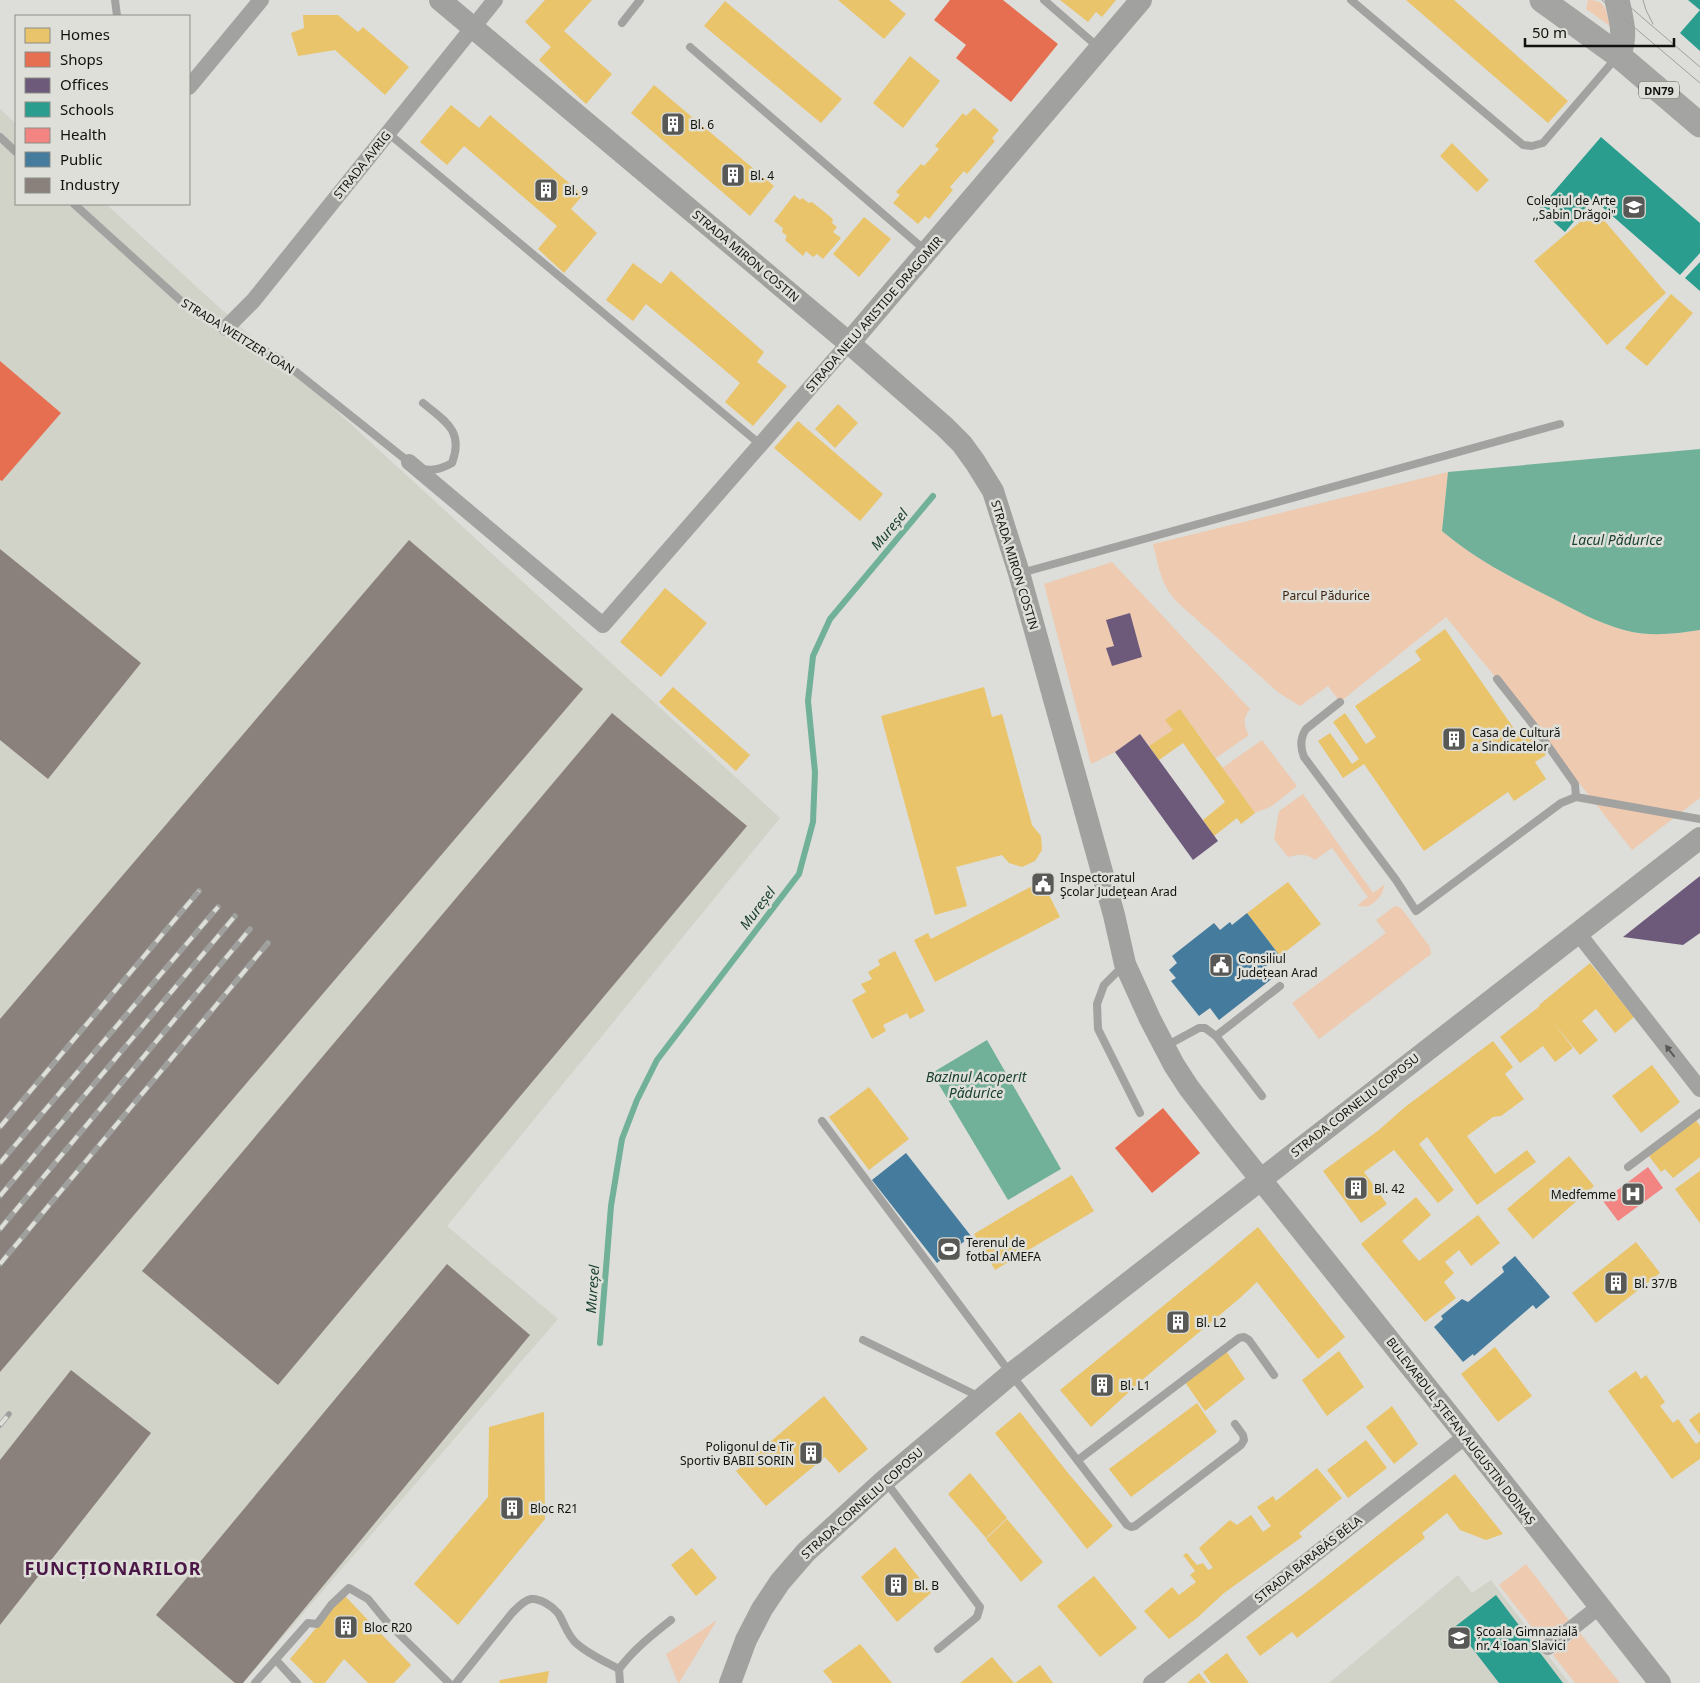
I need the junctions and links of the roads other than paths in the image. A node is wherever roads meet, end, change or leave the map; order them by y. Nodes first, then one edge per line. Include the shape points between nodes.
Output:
1 (115, 0) edge
2 (262, 0) edge
3 (440, 0) edge
4 (495, 0) edge
5 (640, 0) edge
6 (1044, 0) edge
7 (1141, 0) edge
8 (1351, 0) edge
9 (1542, 0) edge
10 (1617, 0) edge
11 (117, 15) edge
12 (622, 23) dead end
13 (473, 27) junction
14 (690, 47) dead end
15 (1100, 49) junction
16 (1618, 55) junction
17 (190, 86) edge
18 (1700, 125) edge
19 (388, 133) junction
20 (0, 137) edge
21 (15, 151) edge
22 (75, 205) edge
23 (927, 252) junction
24 (226, 328) junction
25 (849, 343) junction
26 (423, 403) dead end
27 (1560, 424) dead end
28 (761, 445) junction
29 (409, 462) junction
30 (1020, 573) junction
31 (603, 626) joint
32 (1497, 679) dead end
33 (1340, 702) dead end
34 (1576, 797) junction
35 (1700, 820) edge
36 (1700, 838) edge
37 (1578, 933) junction
38 (1125, 964) junction
39 (1280, 986) dead end
40 (1216, 1036) junction
41 (1165, 1047) junction
42 (1699, 1086) edge
43 (1262, 1096) dead end
44 (1140, 1113) dead end
45 (1700, 1113) edge
46 (822, 1121) dead end
47 (1628, 1167) dead end
48 (1260, 1179) junction
49 (863, 1340) dead end
50 (1011, 1374) junction
51 (1274, 1375) dead end
52 (982, 1398) junction
53 (1235, 1424) dead end
54 (1466, 1436) junction
55 (1078, 1460) junction
56 (885, 1480) junction
57 (1600, 1606) junction
58 (671, 1620) dead end
59 (1548, 1648) dead end
60 (938, 1649) dead end
61 (276, 1660) junction
62 (619, 1669) junction
63 (255, 1683) edge
64 (297, 1683) edge
65 (449, 1683) edge
66 (456, 1683) edge
67 (620, 1683) edge
68 (730, 1683) edge
69 (1151, 1683) edge
70 (1660, 1683) edge

1 - 11 lane
2 - 17 street
3 - 13 main road, STRADA MIRON COSTIN
4 - 13 street, STRADA AVRIG
5 - 12 lane
6 - 15 lane
7 - 15 main road, STRADA NELU ARISTIDE DRAGOMIR
8 - 16 lane via 1523,145 1543,143
9 - 16 main road
10 - 16 main road via 1624,33
13 - 19 street, STRADA AVRIG
13 - 25 main road, STRADA MIRON COSTIN
14 - 23 lane
15 - 23 main road, STRADA NELU ARISTIDE DRAGOMIR
16 - 18 main road, DN79
19 - 24 street, STRADA AVRIG via 253,300
19 - 28 lane
20 - 21 lane
22 - 24 lane, STRADA WEITZER IOAN via 182,301
23 - 25 main road, STRADA NELU ARISTIDE DRAGOMIR
24 - 29 lane, STRADA WEITZER IOAN via 281,360
25 - 28 street, STRADA NELU ARISTIDE DRAGOMIR
25 - 30 main road, STRADA MIRON COSTIN via 945,427 966,450 993,491
26 - 29 lane, STRADA WEITZER IOAN via 452,430 457,441 456,452 452,463 432,471
27 - 30 lane
28 - 31 street, STRADA NELU ARISTIDE DRAGOMIR
29 - 31 street, STRADA WEITZER IOAN
30 - 38 main road, STRADA MIRON COSTIN
32 - 34 lane via 1575,784
33 - 34 lane via 1306,729 1300,748 1416,911 1562,803
34 - 35 lane
36 - 37 main road, STRADA CORNELIU COPOSU
42 -> 37 street
37 - 48 main road, STRADA CORNELIU COPOSU
38 - 41 main road, STRADA MIRON COSTIN
38 - 44 lane via 1104,985 1097,1004 1098,1029
39 - 40 lane
40 - 41 lane via 1205,1028 1199,1028
40 - 43 lane
41 - 48 main road, STRADA MIRON COSTIN via 1189,1088
45 - 47 lane
46 - 50 lane
48 - 50 main road, STRADA CORNELIU COPOSU
48 - 54 main road, BULEVARDUL ȘTEFAN AUGUSTIN DOINAȘ
49 - 52 lane
50 - 52 main road, STRADA CORNELIU COPOSU
50 - 55 lane
51 - 55 lane via 1249,1340 1240,1338
52 - 56 main road, STRADA CORNELIU COPOSU
53 - 55 lane via 1243,1435 1241,1445 1131,1527
54 - 57 main road, BULEVARDUL ȘTEFAN AUGUSTIN DOINAȘ
54 - 69 street, STRADA BARABÁS BÉLA
56 - 60 lane via 980,1607 977,1617
56 - 68 main road, STRADA CORNELIU COPOSU via 806,1552 780,1582 758,1617
57 - 59 street
57 - 70 main road, BULEVARDUL ȘTEFAN AUGUSTIN DOINAȘ
58 - 62 lane via 639,1646
61 - 63 lane
61 - 64 lane
61 - 65 lane via 308,1623 317,1624 349,1588 368,1599 386,1622
62 - 66 lane via 574,1642 550,1605 531,1599 512,1613
62 - 67 lane

